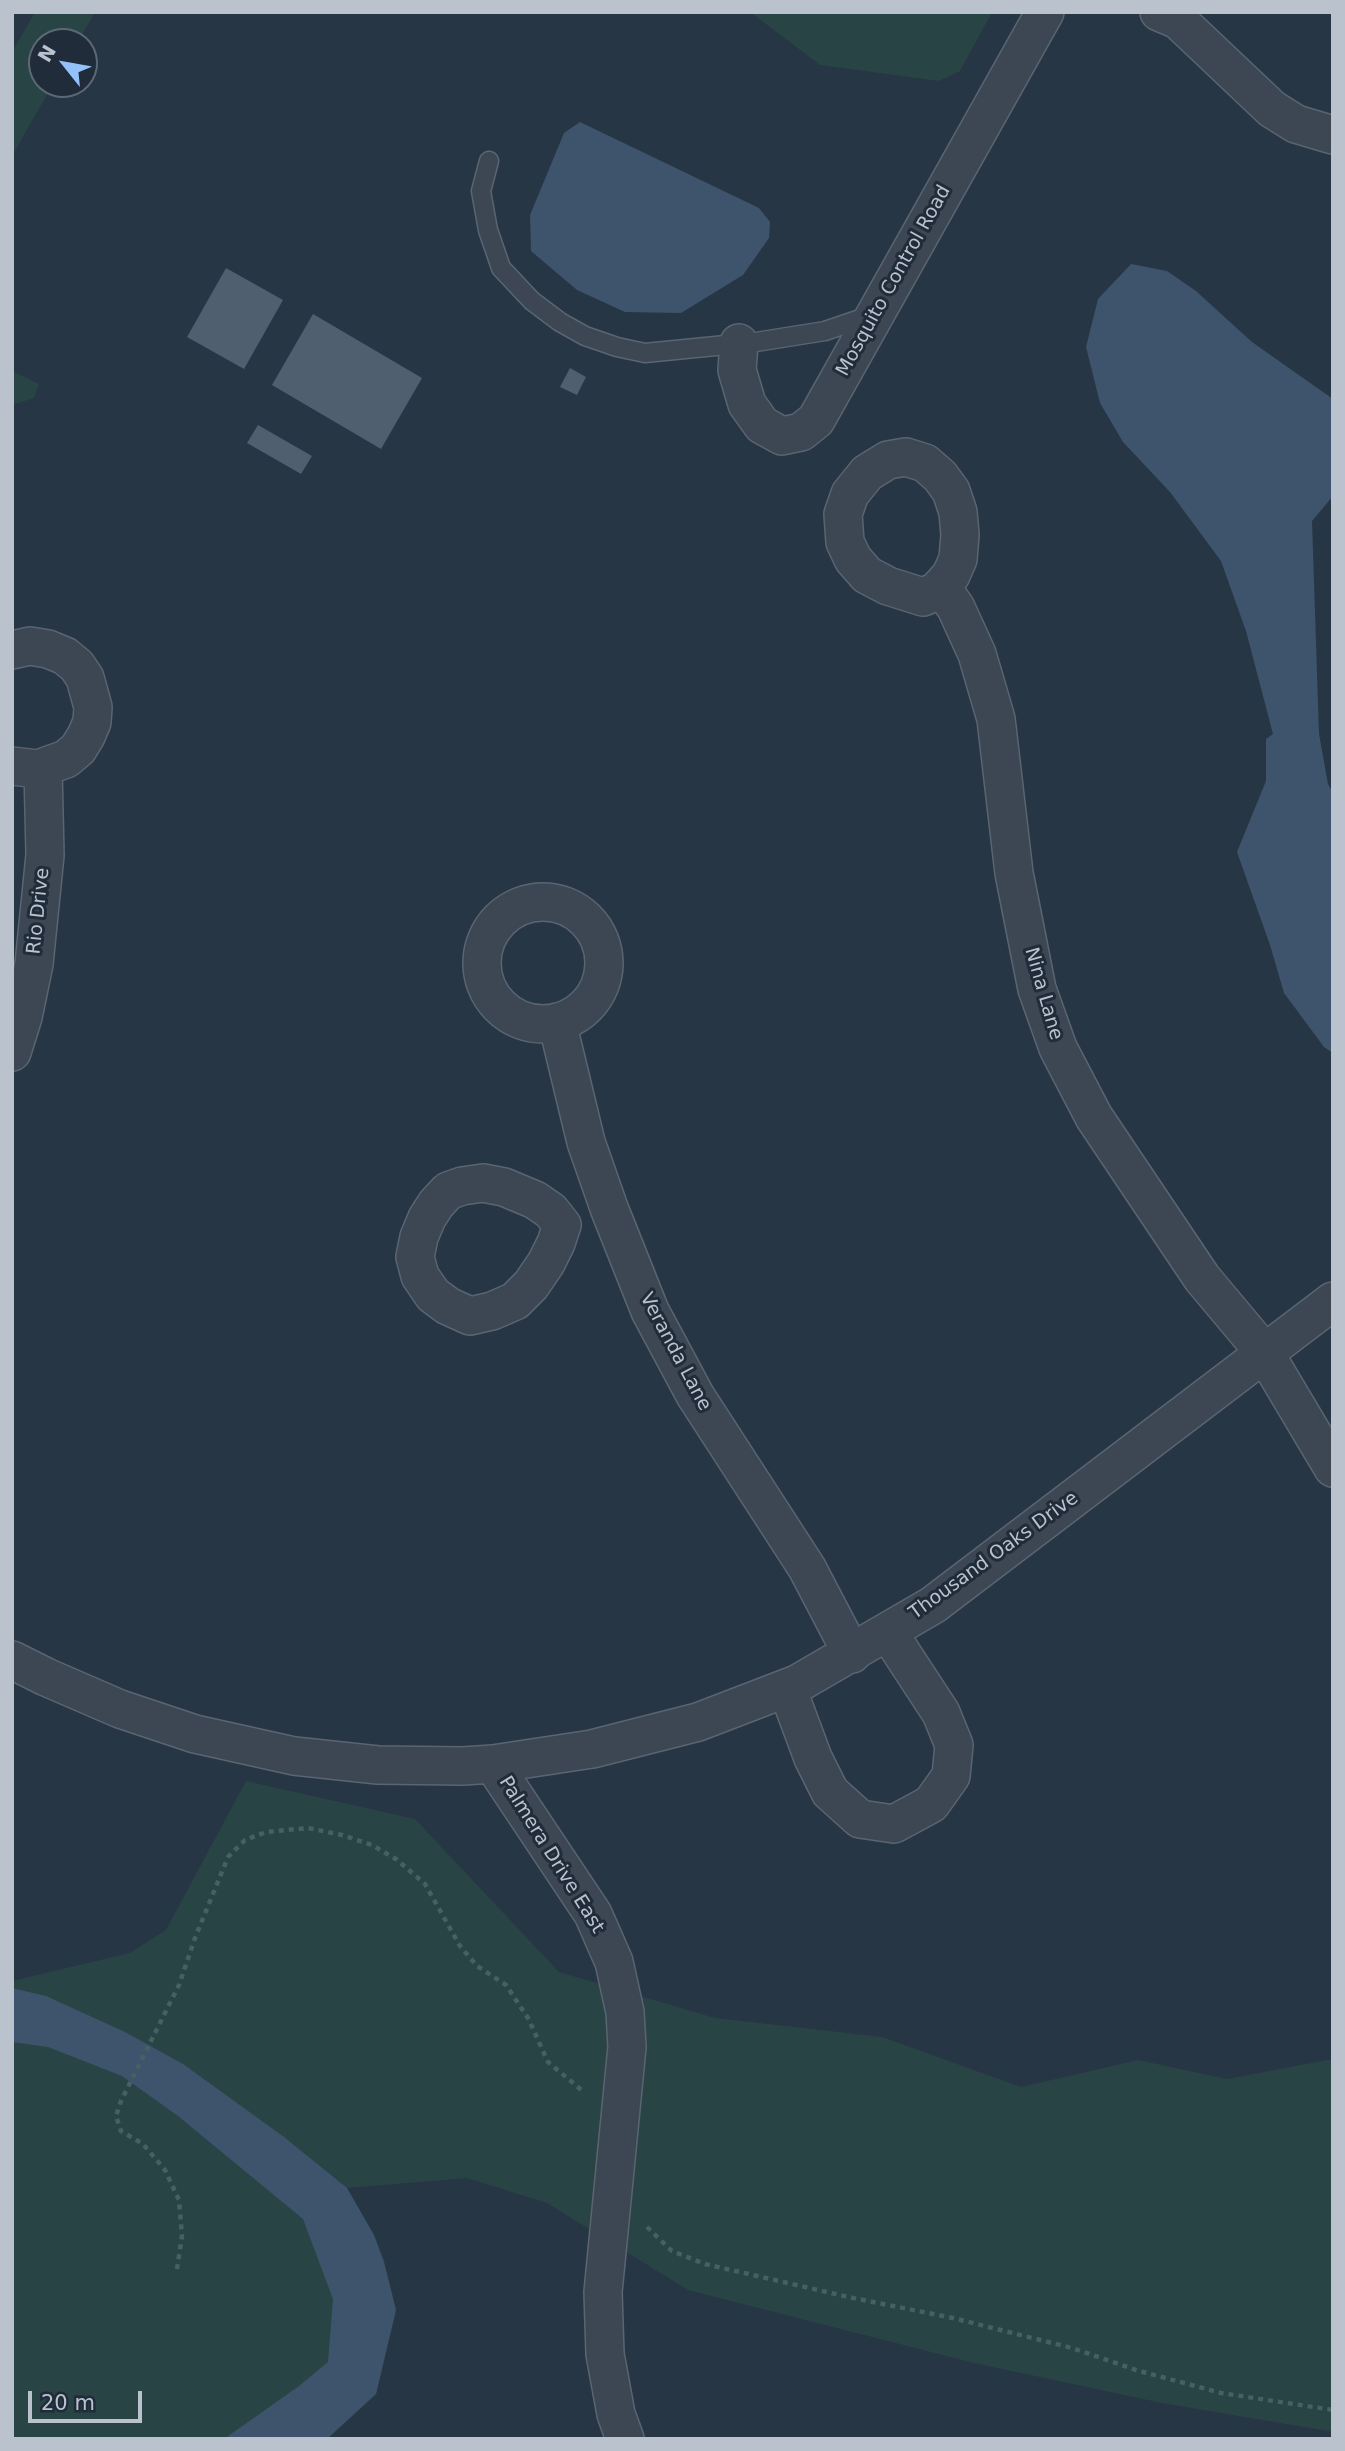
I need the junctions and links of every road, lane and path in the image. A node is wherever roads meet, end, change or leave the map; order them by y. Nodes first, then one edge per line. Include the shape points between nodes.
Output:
1 (1045, 12) edge
2 (1142, 13) edge
3 (1333, 135) edge
4 (489, 161) dead end
5 (875, 313) junction
6 (740, 344) junction
7 (941, 586) dead end
8 (12, 650) edge
9 (27, 767) edge
10 (557, 1022) dead end
11 (12, 1052) edge
12 (609, 1208) junction
13 (562, 1226) dead end
14 (1333, 1301) edge
15 (1264, 1352) junction
16 (1333, 1468) edge
17 (888, 1632) junction
18 (852, 1654) junction
19 (12, 1660) edge
20 (787, 1688) junction
21 (493, 1763) junction
22 (589, 2097) dead end
23 (643, 2223) dead end
24 (177, 2269) dead end
25 (1333, 2410) edge
26 (625, 2439) edge

1 - 5 street, Mosquito Control Road
2 - 3 street via 1178,20 1272,109 1296,124
4 - 6 lane via 481,191 501,268 550,315 585,336 645,353
5 - 6 lane via 825,331
5 - 6 street, Mosquito Control Road via 816,420 801,432 782,436 762,425 747,404 737,370
7 - 15 street, Nina Lane via 977,654 996,719 1014,873 1037,989 1058,1048 1094,1117 1202,1278
8 - 9 street via 30,646 65,656 77,666 91,692 92,714 78,749 66,759
9 - 11 street, Rio Drive via 45,855 34,964
10 - 12 street, Veranda Lane via 586,1142
12 - 13 street
12 - 18 street, Veranda Lane via 650,1311 695,1395 807,1568
14 - 15 street, Thousand Oaks Drive
15 - 16 street, Nina Lane
15 - 17 street, Thousand Oaks Drive via 933,1605
17 - 18 street, Thousand Oaks Drive
17 - 20 street via 941,1713 954,1745 951,1776 931,1804 894,1824 860,1819 830,1792
18 - 20 street, Thousand Oaks Drive
19 - 21 street, Palmera Drive East via 120,1709 195,1734 282,1753 379,1765
20 - 21 street, Thousand Oaks Drive via 698,1722 592,1749
21 - 26 street, Palmera Drive East via 593,1914 614,1962 625,2012 627,2047 603,2292 605,2354
22 - 24 path via 548,2062 528,2018 506,1985 477,1966 460,1946 425,1884 397,1859 372,1845 308,1828 266,1832 245,1840 228,1857 179,1985 116,2116 121,2131 143,2144 165,2170 179,2200 182,2236
23 - 25 path via 672,2251 705,2264 953,2318 1222,2393

